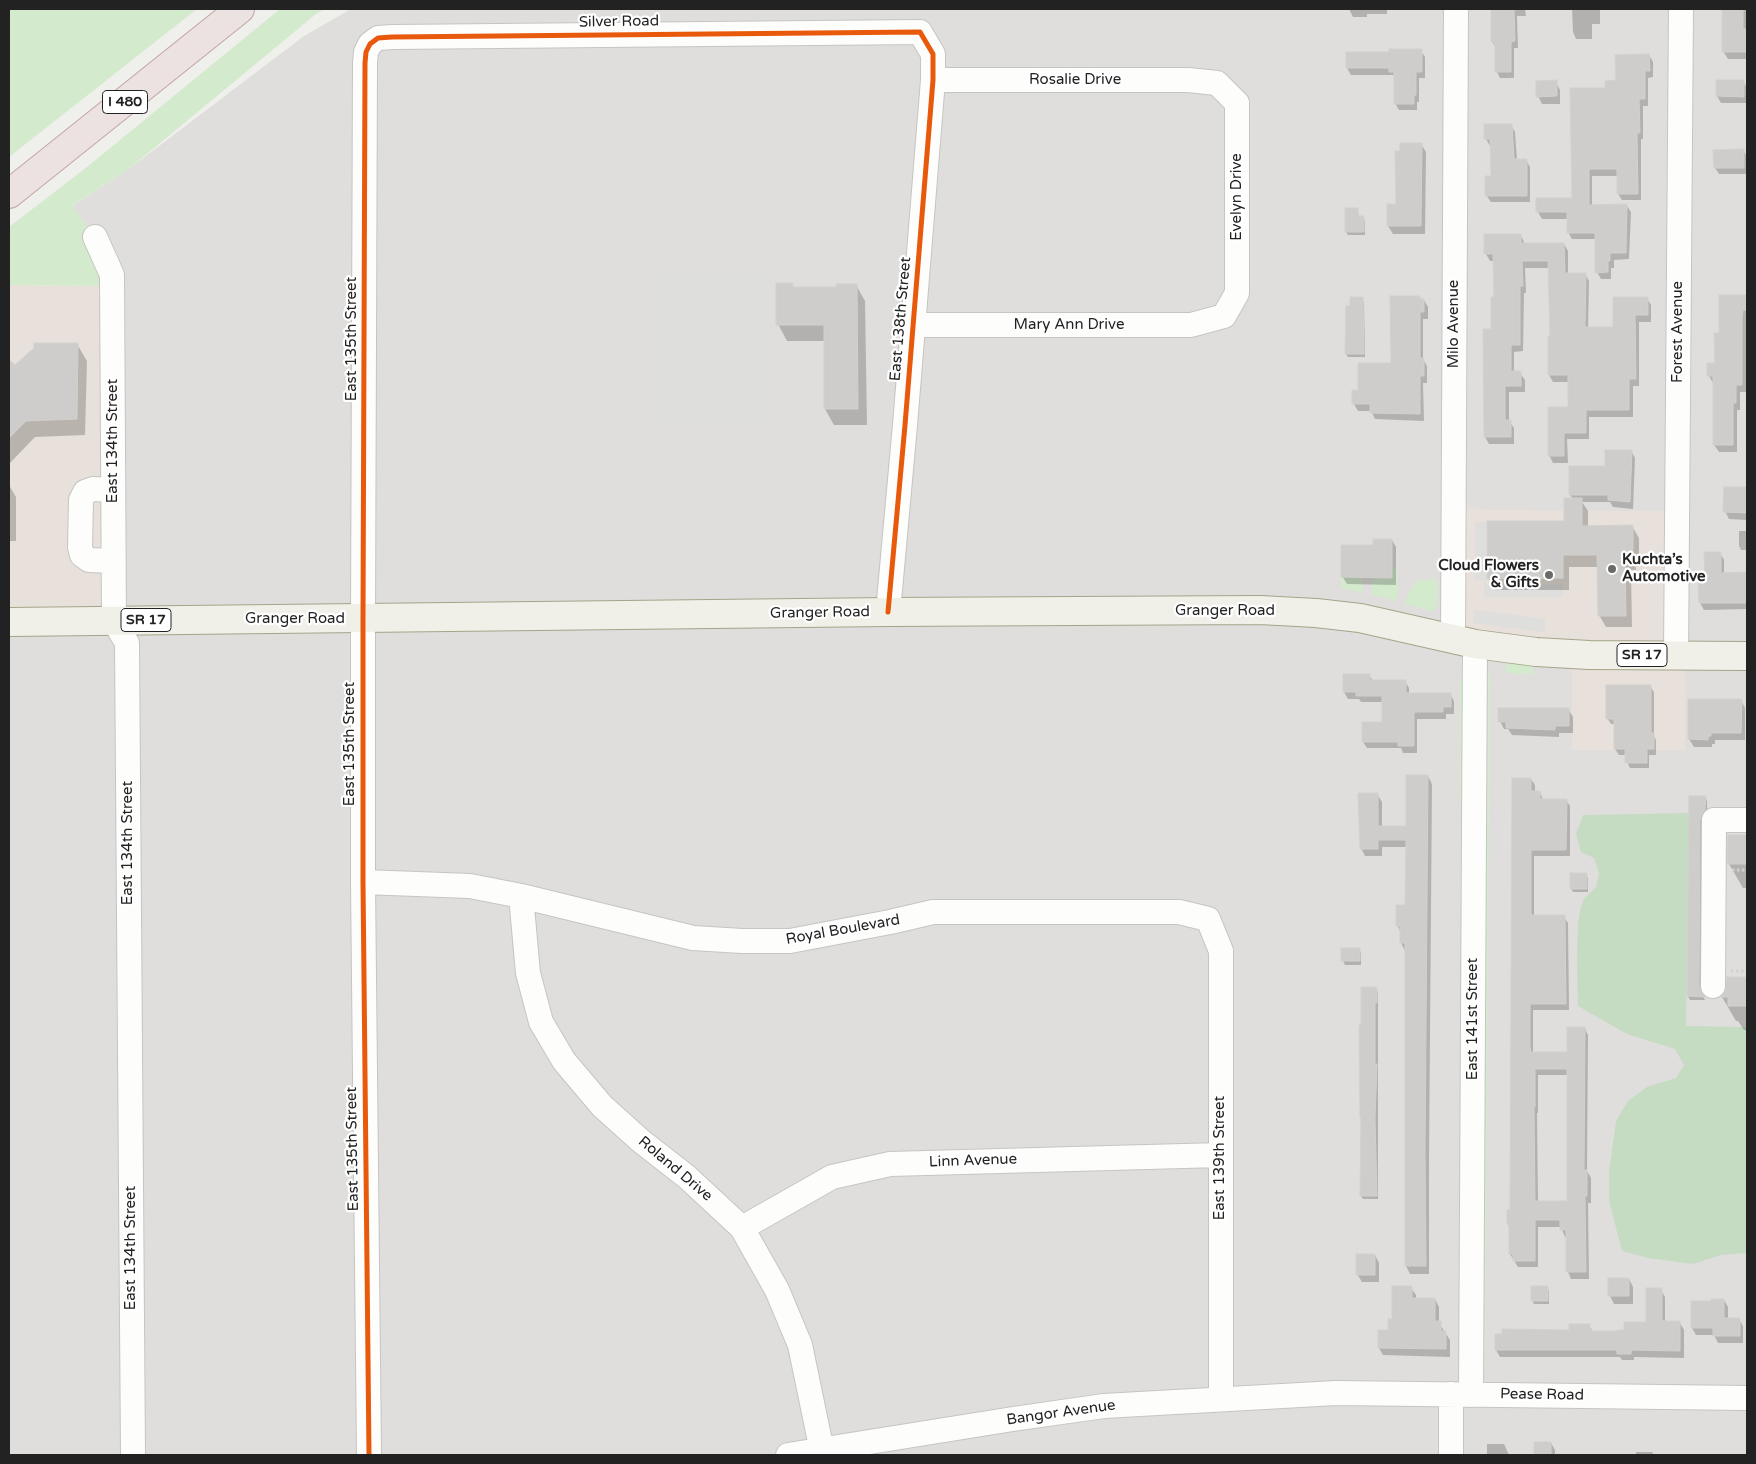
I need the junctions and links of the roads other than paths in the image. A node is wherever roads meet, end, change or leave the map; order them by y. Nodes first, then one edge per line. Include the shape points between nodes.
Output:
1 (240, 9) edge
2 (1456, 9) edge
3 (1681, 9) edge
4 (920, 32) joint
5 (378, 38) joint
6 (932, 80) junction
7 (1217, 83) joint
8 (9, 194) edge
9 (95, 237) dead end
10 (1224, 316) joint
11 (913, 325) junction
12 (113, 490) junction
13 (113, 561) junction
14 (888, 612) junction
15 (363, 619) junction
16 (114, 621) junction
17 (9, 622) edge
18 (1464, 641) junction
19 (1676, 656) junction
20 (1747, 656) edge
21 (1747, 820) edge
22 (363, 882) junction
23 (521, 896) junction
24 (1208, 919) joint
25 (1713, 986) dead end
26 (1220, 1155) junction
27 (742, 1228) junction
28 (1336, 1393) joint
29 (1461, 1394) junction
30 (1747, 1398) edge
31 (1221, 1399) junction
32 (822, 1451) junction
33 (133, 1455) edge
34 (369, 1455) edge
35 (788, 1455) edge
36 (1451, 1455) edge

1 - 8 highway, I 480
2 - 18 street, Milo Avenue
3 - 19 street, Forest Avenue
4 - 5 street, Silver Road
4 - 6 street, East 138th Street via 933,54
5 - 15 street, East 135th Street via 370,44 365,63
6 - 7 street, Rosalie Drive via 1188,80
6 - 11 street, East 138th Street
7 - 10 street, Evelyn Drive via 1237,103 1237,293
9 - 12 street, East 134th Street via 112,275
10 - 11 street, Mary Ann Drive via 1191,325
11 - 14 street, East 138th Street
12 - 13 street, East 134th Street
12 - 13 street via 85,492 81,500 80,547 82,555 89,560
13 - 16 street, East 134th Street
14 - 15 main road, Granger Road / SR 17
14 - 18 main road, Granger Road / SR 17 via 1289,611 1360,618
15 - 16 main road, Granger Road / SR 17
15 - 22 street, East 135th Street
16 - 17 main road, Granger Road / SR 17
16 - 33 street, East 134th Street via 127,643
18 - 19 main road, Granger Road / SR 17 via 1530,652
18 - 29 street, East 141st Street
19 - 20 main road, Granger Road / SR 17
21 - 25 street via 1714,820
22 - 23 street, Royal Boulevard via 470,886
22 - 34 street, East 135th Street
23 - 24 street, Royal Boulevard via 693,938 742,942 790,941 932,912 1178,912
23 - 27 street, Roland Drive via 528,974 541,1022 564,1061 602,1106
24 - 26 street, East 139th Street via 1221,951
26 - 27 street, Linn Avenue via 890,1164 832,1177
26 - 31 street, East 139th Street
27 - 32 street, Roland Drive via 777,1290 800,1345
28 - 29 street, Pease Road
28 - 31 street, Bangor Avenue
29 - 30 street, Pease Road
29 - 36 street, East 141st Street
31 - 32 street, Bangor Avenue via 1104,1406
32 - 35 street, Bangor Avenue

